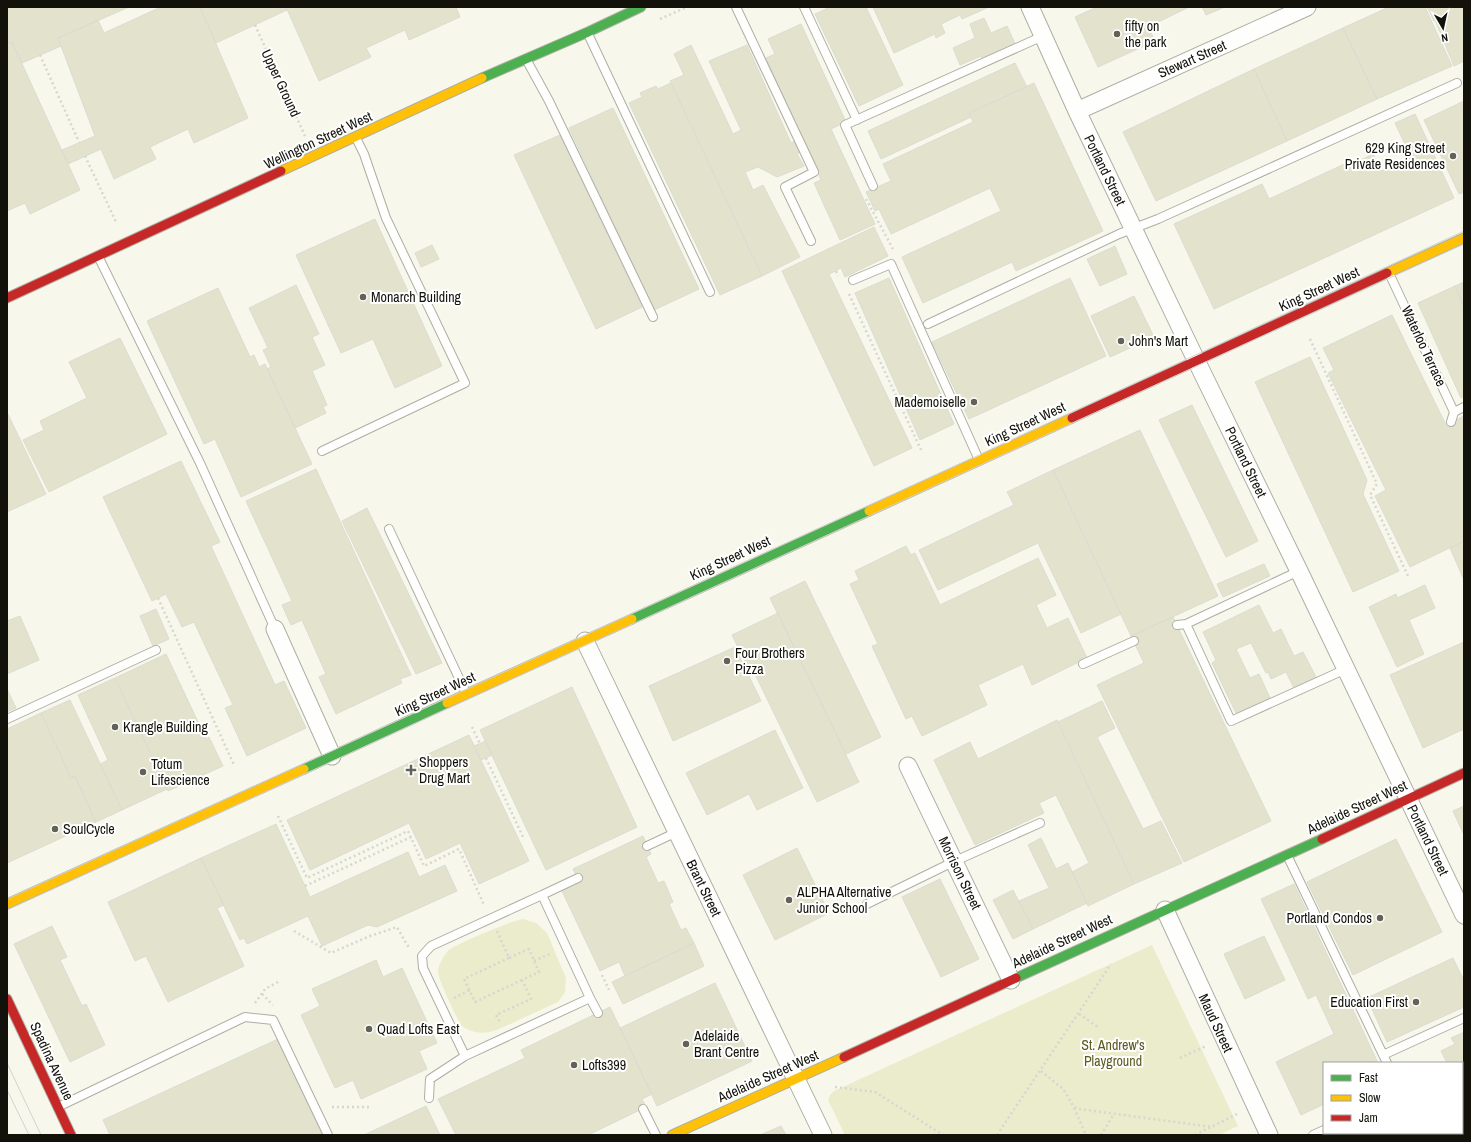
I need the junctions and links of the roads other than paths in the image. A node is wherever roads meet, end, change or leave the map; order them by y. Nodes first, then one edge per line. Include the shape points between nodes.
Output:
1 (640, 7) edge
2 (736, 7) edge
3 (804, 7) edge
4 (1030, 7) edge
5 (1306, 7) edge
6 (588, 32) junction
7 (1043, 36) junction
8 (526, 58) junction
9 (1457, 83) dead end
10 (1077, 111) junction
11 (857, 120) junction
12 (356, 138) junction
13 (872, 184) road end
14 (1134, 228) junction
15 (1464, 238) edge
16 (811, 241) dead end
17 (98, 256) junction
18 (1389, 272) junction
19 (853, 280) dead end
20 (710, 292) dead end
21 (7, 298) edge
22 (653, 317) dead end
23 (928, 324) dead end
24 (1196, 360) junction
25 (1464, 407) edge
26 (1454, 412) junction
27 (1451, 422) dead end
28 (322, 451) dead end
29 (979, 461) junction
30 (389, 529) dead end
31 (1299, 571) junction
32 (1186, 624) junction
33 (1177, 625) dead end
34 (275, 630) joint
35 (585, 641) junction
36 (1134, 641) dead end
37 (156, 650) dead end
38 (1083, 664) dead end
39 (1346, 669) junction
40 (467, 695) junction
41 (7, 719) edge
42 (332, 756) junction
43 (908, 766) dead end
44 (1464, 773) edge
45 (1408, 798) junction
46 (1040, 823) dead end
47 (677, 832) junction
48 (648, 846) dead end
49 (1287, 854) junction
50 (954, 862) junction
51 (578, 878) dead end
52 (542, 895) junction
53 (7, 904) edge
54 (867, 904) dead end
55 (1165, 910) junction
56 (1464, 915) edge
57 (1011, 980) junction
58 (590, 998) junction
59 (7, 999) edge
60 (598, 1013) dead end
61 (1464, 1018) edge
62 (1383, 1055) junction
63 (465, 1056) junction
64 (1386, 1062) edge
65 (796, 1079) junction
66 (430, 1098) dead end
67 (58, 1107) junction
68 (643, 1109) dead end
69 (1323, 1130) edge
70 (71, 1135) edge
71 (328, 1135) edge
72 (656, 1135) edge
73 (672, 1135) edge
74 (823, 1135) edge
75 (1269, 1135) edge
76 (1313, 1135) edge

1 - 6 main road, Wellington Street West
2 - 16 lane via 814,172 786,187
3 - 11 lane
4 - 7 street, Portland Street
5 - 10 street, Stewart Street
6 - 8 main road, Wellington Street West
6 - 20 lane
7 - 10 street, Portland Street
7 - 11 lane
8 - 12 main road, Wellington Street West
8 - 22 lane
9 - 14 lane via 1158,220
10 - 14 street, Portland Street
11 - 13 lane via 845,125
12 - 17 main road, Wellington Street West
12 - 28 lane via 386,218 465,384
14 - 23 lane
14 - 24 street, Portland Street
15 - 18 main road, King Street West
17 - 21 main road, Wellington Street West
17 - 34 lane via 200,463
18 - 24 main road, King Street West
18 - 26 lane, Waterloo Terrace
19 - 29 lane via 891,264
24 - 29 main road, King Street West
24 - 31 street, Portland Street
25 - 26 lane
26 - 27 lane
29 - 35 main road, King Street West
30 - 40 lane
31 - 32 lane
31 - 39 street, Portland Street
32 - 33 lane
32 - 39 lane via 1231,721
34 - 42 street
35 - 40 main road, King Street West
35 - 47 street, Brant Street
36 - 38 lane
37 - 41 lane
39 - 45 street, Portland Street
40 - 42 main road, King Street West
42 - 53 main road, King Street West
43 - 50 street, Morrison Street
44 - 45 main road, Adelaide Street West
45 - 49 main road, Adelaide Street West
45 - 56 street, Portland Street
46 - 50 lane
47 - 48 lane
47 - 65 street, Brant Street
49 - 55 main road, Adelaide Street West
49 - 62 lane
50 - 54 lane
50 - 57 street, Morrison Street
51 - 52 lane
52 - 58 lane
52 - 63 lane via 431,946 422,956 423,968
55 - 57 main road, Adelaide Street West
55 - 75 street, Maud Street
57 - 65 main road, Adelaide Street West
58 - 60 lane
58 - 63 lane
59 - 67 main road, Spadina Avenue
61 - 62 lane
62 - 64 lane
63 - 66 lane via 430,1079
65 - 73 main road, Adelaide Street West
65 - 74 street, Brant Street
67 - 70 main road, Spadina Avenue
67 - 71 lane via 245,1017 273,1020
68 - 72 lane
69 - 76 lane

